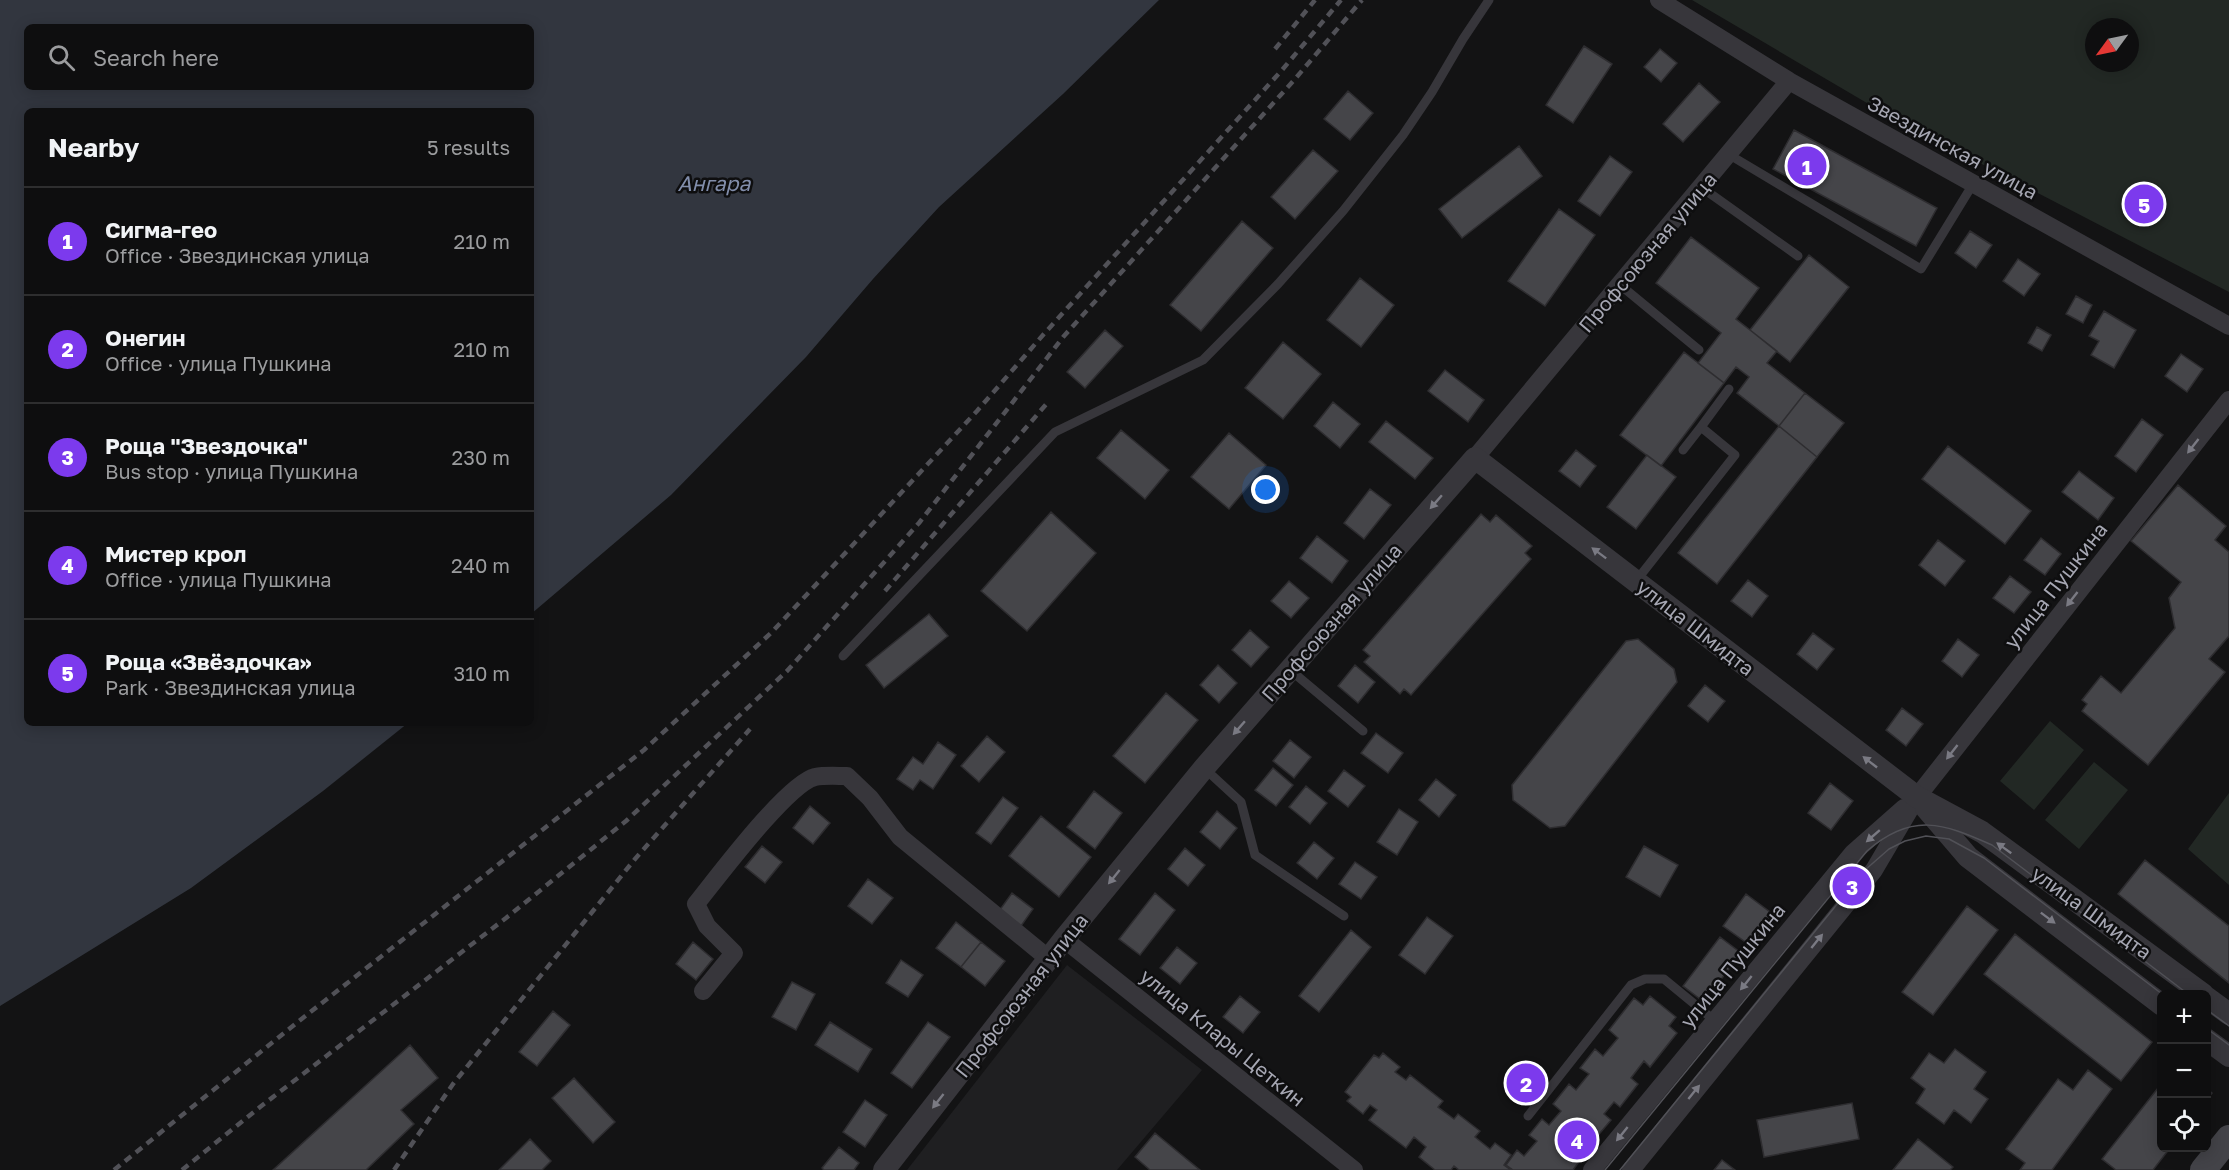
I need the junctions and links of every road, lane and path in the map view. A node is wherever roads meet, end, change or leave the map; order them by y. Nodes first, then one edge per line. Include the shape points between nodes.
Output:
1 (1490, 0) edge
2 (1659, 0) edge
3 (1789, 81) junction
4 (1728, 154) junction
5 (1973, 183) junction
6 (1701, 187) junction
7 (1798, 256) dead end
8 (1619, 284) junction
9 (2229, 326) edge
10 (1699, 350) dead end
11 (1729, 389) dead end
12 (2229, 400) edge
13 (1701, 427) junction
14 (1683, 450) dead end
15 (1475, 458) junction
16 (1636, 581) junction
17 (843, 656) dead end
18 (1289, 669) junction
19 (1363, 731) dead end
20 (1204, 768) junction
21 (1917, 797) junction
22 (1344, 916) dead end
23 (1064, 939) junction
24 (1049, 959) junction
25 (2198, 990) edge
26 (703, 991) dead end
27 (2157, 1001) edge
28 (2211, 1001) edge
29 (2229, 1014) edge
30 (1714, 1021) junction
31 (2211, 1043) edge
32 (2229, 1056) edge
33 (1528, 1116) dead end
34 (2229, 1138) edge
35 (884, 1170) edge
36 (1354, 1170) edge
37 (1592, 1170) edge
38 (1631, 1170) edge
39 (2203, 1170) edge

1 - 17 lane via 1403,135 1343,211 1220,343 1203,360 1055,432
2 - 3 street, Звездинская улица
3 - 4 street, Профсоюзная улица
3 - 5 street, Звездинская улица
4 - 5 lane via 1921,269
4 - 6 street, Профсоюзная улица
5 - 9 street, Звездинская улица
6 - 7 lane
6 - 8 street, Профсоюзная улица
8 - 10 lane
8 - 15 street, Профсоюзная улица
11 - 13 lane
12 -> 21 street, улица Пушкина
13 - 14 lane
13 - 16 lane via 1735,455
16 -> 15 street, улица Шмидта
15 -> 18 street, Профсоюзная улица
21 -> 16 street, улица Шмидта
18 - 19 lane
18 -> 20 street, Профсоюзная улица
20 - 22 lane via 1241,802 1255,855
20 -> 23 street, Профсоюзная улица
25 -> 21 street, улица Шмидта via 1982,832
21 -> 27 street, улица Шмидта via 1968,857
21 -> 30 street, улица Пушкина via 1853,853
38 -> 21 street, улица Пушкина via 1874,870
23 - 24 street, Профсоюзная улица
23 - 36 street, улица Клары Цеткин
24 - 26 street via 900,837 847,776 814,777 792,790 696,904 707,926 734,953
24 -> 35 street, Профсоюзная улица
28 - 29 street
30 - 33 lane via 1664,979 1645,979 1631,985
30 -> 37 street, улица Пушкина
31 - 32 street
34 - 39 main road

